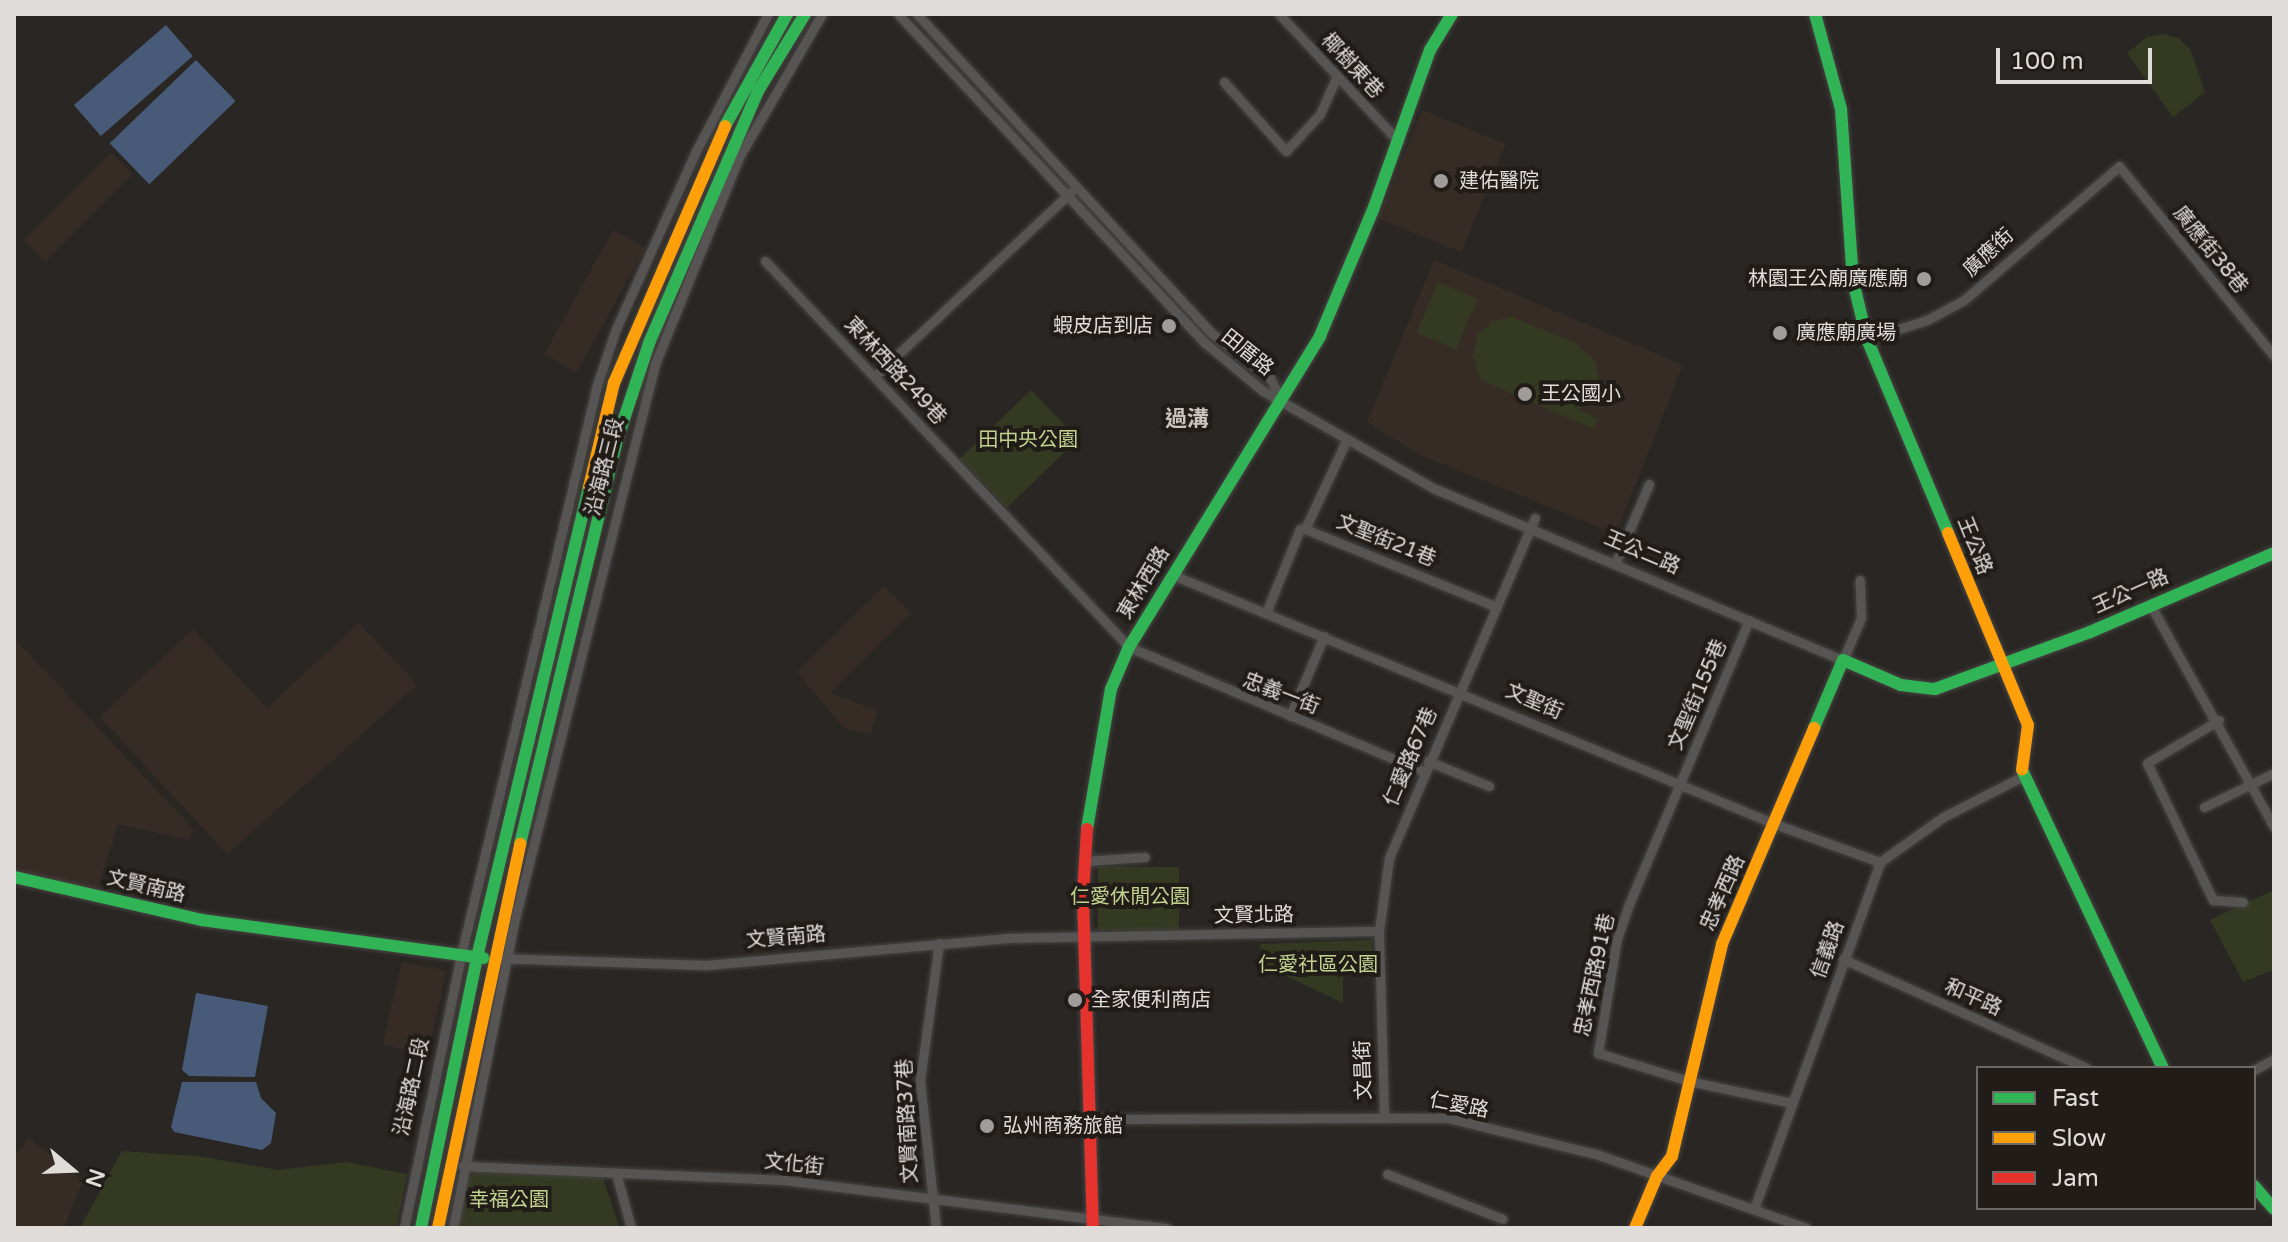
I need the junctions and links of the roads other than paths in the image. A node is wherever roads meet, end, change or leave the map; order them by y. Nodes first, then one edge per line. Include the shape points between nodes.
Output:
1 (768, 14) edge
2 (787, 14) edge
3 (805, 14) edge
4 (822, 14) edge
5 (898, 14) edge
6 (917, 14) edge
7 (1279, 14) edge
8 (1452, 14) edge
9 (1815, 14) edge
10 (1337, 76) junction
11 (1224, 82) dead end
12 (1399, 142) junction
13 (701, 155) junction
14 (2119, 166) joint
15 (1076, 187) junction
16 (1067, 195) junction
17 (670, 208) junction
18 (683, 214) junction
19 (765, 261) dead end
20 (1867, 339) junction
21 (611, 344) junction
22 (626, 351) junction
23 (2274, 356) edge
24 (650, 359) junction
25 (876, 375) junction
26 (1280, 398) junction
27 (586, 431) junction
28 (600, 433) junction
29 (1347, 439) junction
30 (1649, 484) dead end
31 (1535, 518) dead end
32 (1530, 528) junction
33 (1305, 529) junction
34 (2274, 553) edge
35 (1615, 564) junction
36 (1173, 575) junction
37 (1860, 580) dead end
38 (1495, 606) junction
39 (2151, 606) junction
40 (1266, 613) junction
41 (1749, 620) junction
42 (1324, 636) junction
43 (1129, 647) junction
44 (1843, 660) junction
45 (2002, 666) junction
46 (1458, 690) junction
47 (1290, 716) junction
48 (2219, 720) junction
49 (515, 725) junction
50 (531, 729) junction
51 (553, 735) junction
52 (1428, 761) junction
53 (1423, 771) junction
54 (2274, 773) edge
55 (2021, 777) junction
56 (2253, 783) junction
57 (1681, 784) junction
58 (1489, 786) dead end
59 (2204, 807) dead end
60 (2272, 823) edge
61 (1775, 824) junction
62 (1145, 857) dead end
63 (1085, 861) junction
64 (1880, 862) junction
65 (14, 877) edge
66 (2243, 902) dead end
67 (1629, 904) joint
68 (1379, 931) junction
69 (1083, 938) junction
70 (939, 943) junction
71 (461, 955) junction
72 (477, 957) junction
73 (493, 958) junction
74 (1843, 959) junction
75 (507, 960) junction
76 (1380, 1024) joint
77 (2274, 1059) edge
78 (2083, 1066) edge
79 (2162, 1066) edge
80 (2256, 1069) edge
81 (1689, 1081) junction
82 (1792, 1103) junction
83 (1384, 1114) junction
84 (1090, 1119) junction
85 (466, 1166) junction
86 (434, 1168) junction
87 (451, 1168) junction
88 (416, 1169) junction
89 (616, 1173) junction
90 (1387, 1174) dead end
91 (1657, 1176) junction
92 (2256, 1188) edge
93 (932, 1201) junction
94 (1755, 1206) junction
95 (2274, 1209) edge
96 (1503, 1219) dead end
97 (1094, 1224) edge
98 (404, 1228) edge
99 (421, 1228) edge
100 (438, 1228) edge
101 (453, 1228) edge
102 (631, 1228) edge
103 (936, 1228) edge
104 (1167, 1228) edge
105 (1635, 1228) edge
106 (1806, 1228) edge

1 - 13 street, 沿海路三段
2 - 13 street, 沿海路三段
3 - 24 street, 沿海路三段 via 758,91
4 - 24 street, 沿海路三段 via 739,157
5 - 16 street, 田厝路
6 - 15 street, 田厝路
7 - 10 street, 椰樹東巷
8 - 12 street, 東林西路 via 1430,50
9 - 20 street, 王公路 via 1841,109 1853,281
10 - 11 street via 1320,114 1286,151
10 - 12 street, 椰樹東巷
12 - 26 street, 東林西路 via 1320,336
13 - 17 street, 沿海路三段
13 - 18 street, 沿海路三段
14 - 20 street, 廣應街 via 1964,300 1927,320
14 - 23 street, 廣應街38巷
15 - 16 street
15 - 26 street, 田厝路 via 1214,336 1270,378
16 - 25 street
16 - 26 street, 田厝路 via 1205,343 1263,391
17 - 18 street
17 - 21 street, 沿海路三段
18 - 22 street, 沿海路三段
19 - 25 street, 東林西路249巷
20 - 45 street, 王公路
21 - 22 street
21 - 27 street, 沿海路三段
22 - 24 street
22 - 28 street, 沿海路三段
24 - 51 street, 沿海路三段
25 - 43 street, 東林西路249巷
26 - 29 street, 王公二路
26 - 36 street, 東林西路
27 - 28 street
27 - 49 street, 沿海路三段
28 - 50 street, 沿海路三段
29 - 32 street, 王公二路 via 1433,488
29 - 33 street
30 - 35 street
31 - 32 street, 仁愛路67巷
32 - 35 street, 王公二路
32 - 38 street, 仁愛路67巷
33 - 38 street, 文聖街21巷
33 - 40 street, 文聖街21巷 via 1300,529
34 - 39 street, 王公一路
35 - 41 street, 王公二路
36 - 40 street, 文聖街
36 - 43 street, 東林西路
37 - 44 street, 忠孝西路 via 1861,618
38 - 46 street, 仁愛路67巷
39 - 45 street, 王公一路
39 - 48 street
40 - 42 street, 文聖街
41 - 44 street, 王公二路
41 - 57 street, 文聖街155巷
42 - 46 street, 文聖街
42 - 47 street
43 - 47 street, 忠義一街
43 - 63 street, 東林西路 via 1101,722
44 - 45 street, 王公二路 via 1917,690
44 - 61 street, 忠孝西路
45 - 55 street, 王公路 via 2028,725
46 - 52 street, 仁愛路67巷
46 - 57 street, 文聖街
47 - 53 street, 忠義一街
48 - 56 street
48 - 66 street via 2147,763 2213,900
49 - 50 street
49 - 71 street, 沿海路三段
50 - 51 street
50 - 72 street, 沿海路三段
51 - 73 street, 沿海路三段
51 - 75 street, 沿海路三段
52 - 53 street, 仁愛路67巷
52 - 58 street
53 - 68 street, 仁愛路67巷 via 1389,858
54 - 56 street
55 - 64 street via 1943,817
55 - 79 street
56 - 59 street
56 - 60 street
57 - 61 street, 文聖街
57 - 67 street, 文聖街155巷
61 - 64 street, 文聖街
61 - 81 street, 忠孝西路 via 1717,959
62 - 63 street
63 - 69 street, 東林西路
64 - 74 street, 信義路
65 - 71 street, 文賢南路 via 202,920
67 - 81 street, 忠孝西路91巷 via 1617,938 1598,1053
68 - 69 street, 文賢北路
68 - 76 street, 仁愛路67巷
69 - 70 street, 文賢南路
69 - 84 street, 東林西路
70 - 75 street, 文賢南路 via 706,965
70 - 93 street, 文賢南路37巷 via 920,1080
71 - 72 street, 文賢南路
71 - 88 street, 沿海路二段
72 - 73 street, 文賢南路
72 - 86 street, 沿海路二段
73 - 75 street, 文賢南路
73 - 87 street
74 - 78 street, 和平路
74 - 82 street, 信義路
75 - 85 street
76 - 83 street, 文昌街
77 - 80 street
81 - 82 street
81 - 91 street, 忠孝西路 via 1672,1156
82 - 94 street, 信義路
83 - 84 street, 仁愛路
83 - 91 street, 仁愛路 via 1448,1118 1596,1154
84 - 97 street, 東林西路
85 - 87 street, 文化街
85 - 89 street, 文化街
85 - 101 street
86 - 87 street, 文化街
86 - 88 street, 文化街
86 - 99 street, 沿海路二段
87 - 100 street
88 - 98 street, 沿海路二段
89 - 93 street, 文化街 via 785,1180
89 - 102 street
90 - 96 street
91 - 94 street, 仁愛路
91 - 105 street, 忠孝西路
92 - 95 street
93 - 97 street, 文化街
93 - 103 street, 文賢南路37巷
94 - 106 street, 仁愛路
97 - 104 street, 文化街

